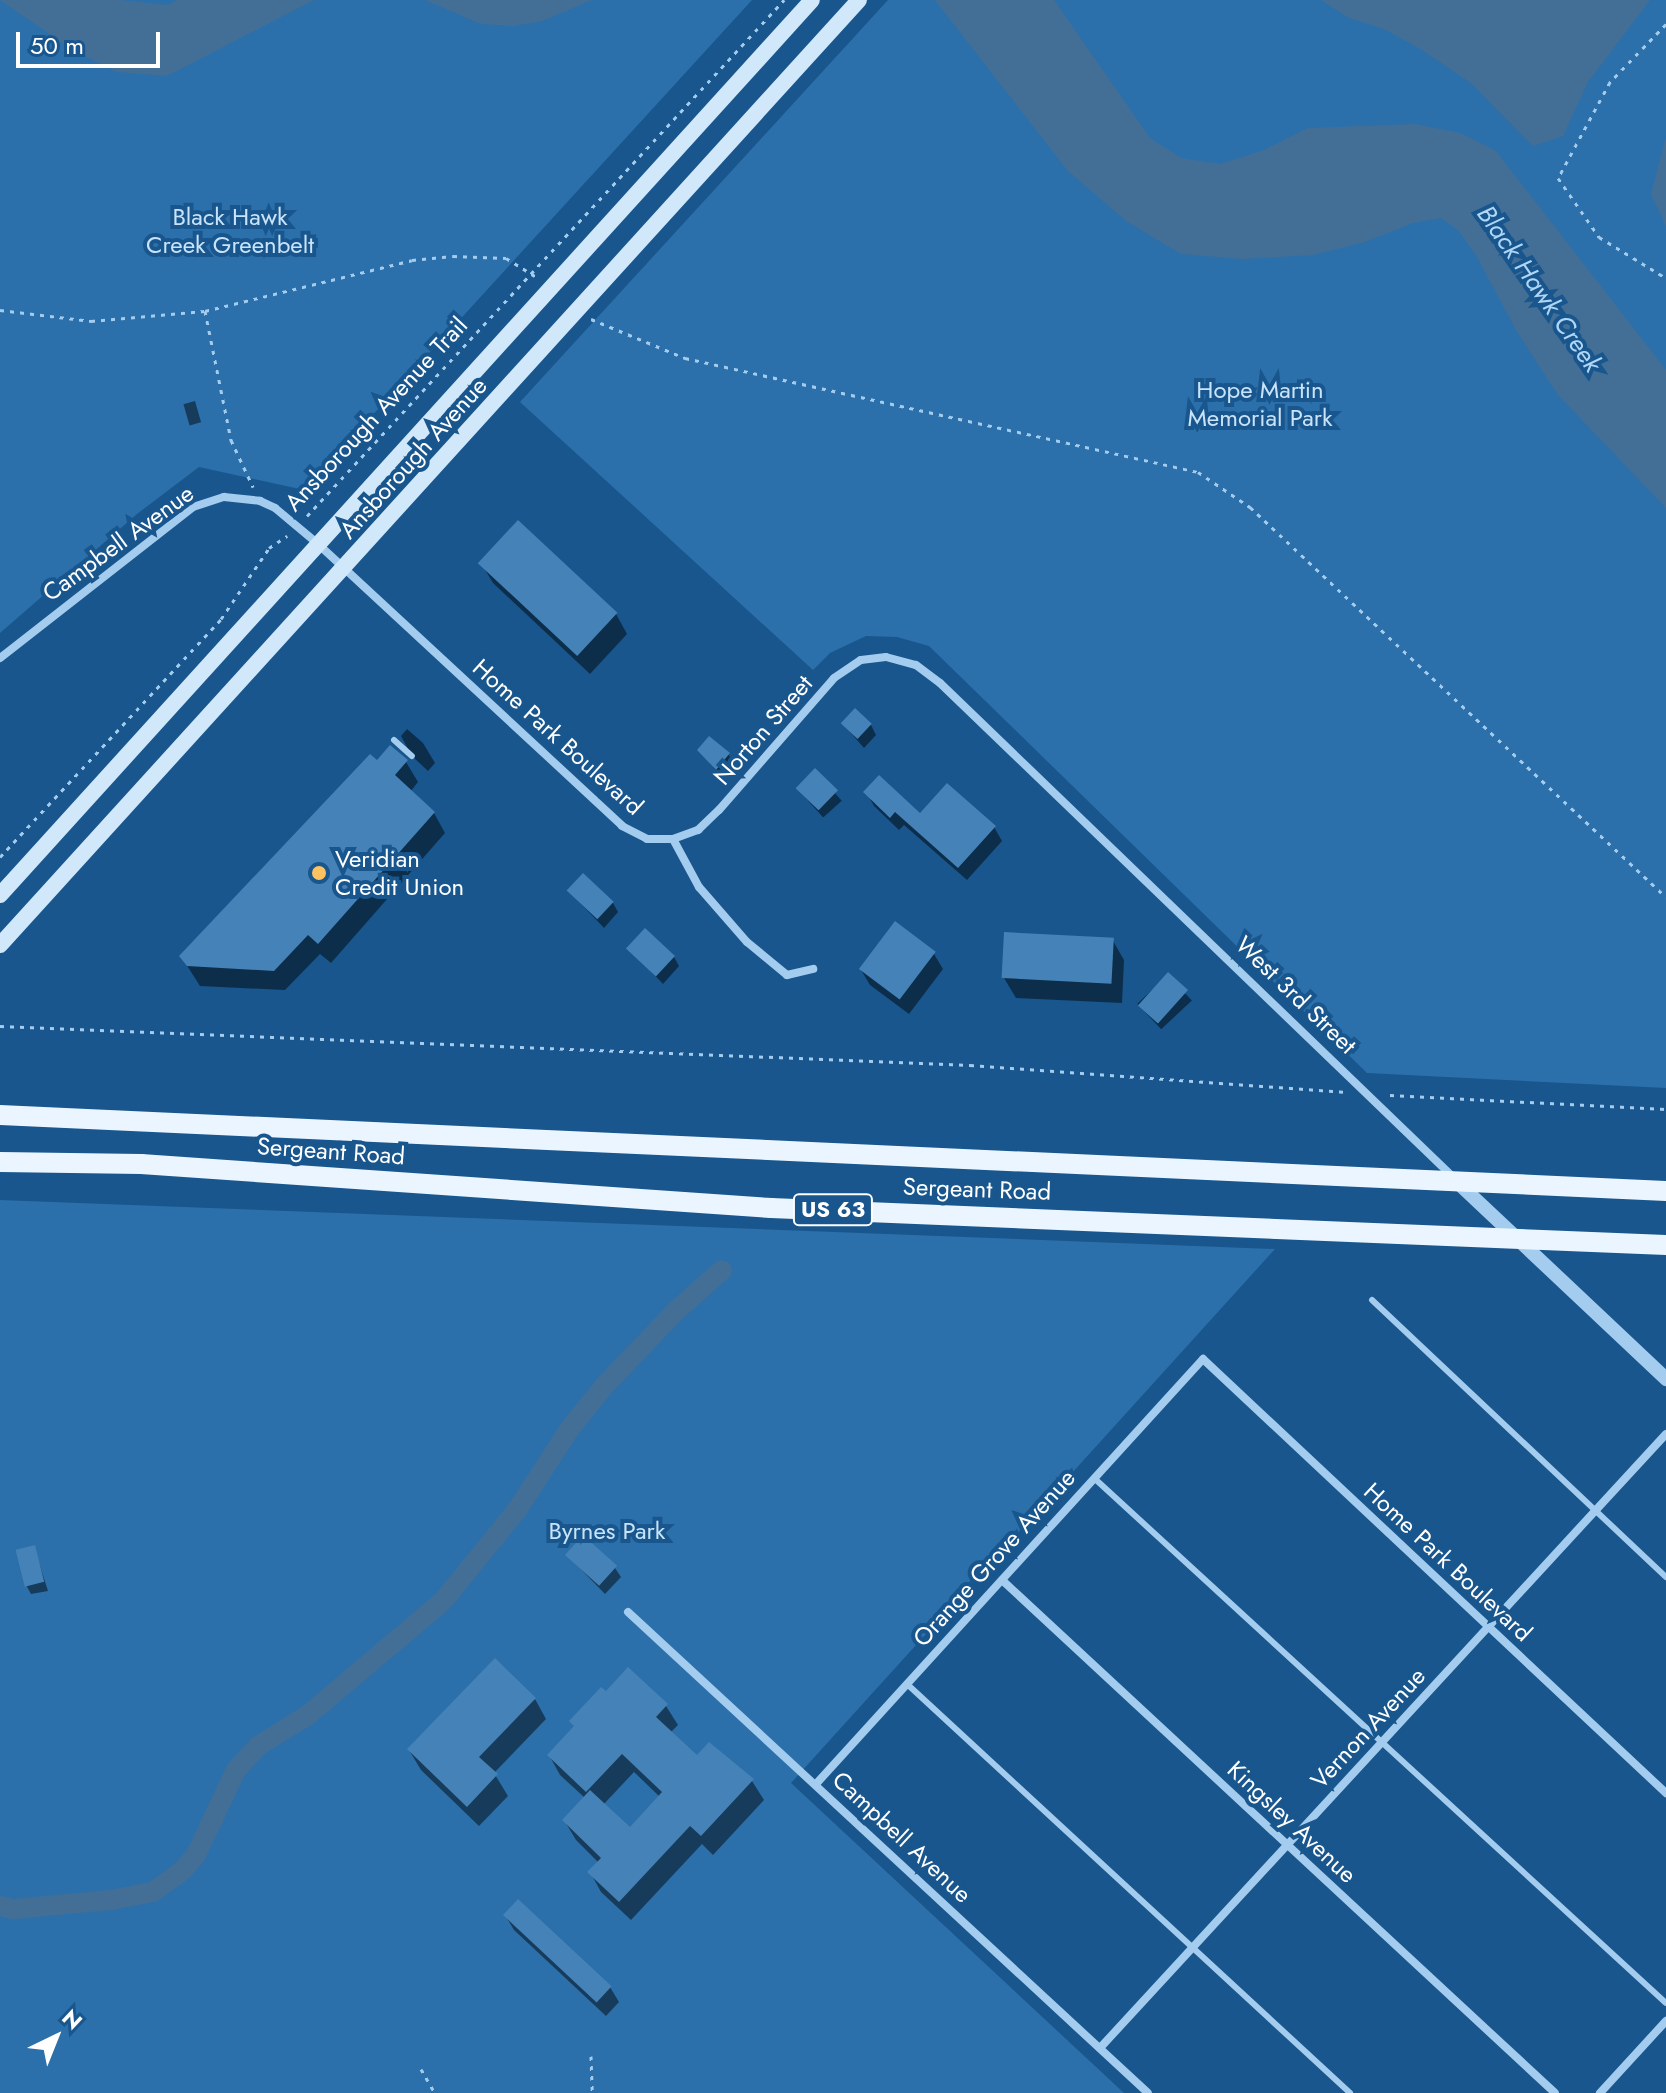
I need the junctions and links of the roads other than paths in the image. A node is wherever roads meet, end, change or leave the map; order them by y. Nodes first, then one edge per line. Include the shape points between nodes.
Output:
1 (812, 0) edge
2 (859, 0) edge
3 (318, 544) junction
4 (345, 569) junction
5 (886, 657) joint
6 (0, 658) edge
7 (394, 740) dead end
8 (412, 756) dead end
9 (673, 839) junction
10 (0, 895) edge
11 (0, 945) edge
12 (813, 969) dead end
13 (0, 1115) edge
14 (0, 1162) edge
15 (1456, 1181) junction
16 (1666, 1191) edge
17 (1514, 1238) junction
18 (1666, 1245) edge
19 (1372, 1300) dead end
20 (1203, 1359) joint
21 (1666, 1379) edge
22 (1666, 1434) edge
23 (1094, 1478) junction
24 (1595, 1511) junction
25 (1666, 1577) edge
26 (1002, 1580) junction
27 (628, 1612) dead end
28 (1488, 1627) junction
29 (907, 1684) junction
30 (1383, 1742) junction
31 (816, 1784) junction
32 (1666, 1793) edge
33 (1287, 1845) junction
34 (1191, 1949) junction
35 (1666, 2003) edge
36 (1666, 2021) edge
37 (1100, 2048) junction
38 (1148, 2093) edge
39 (1350, 2093) edge
40 (1555, 2093) edge
41 (1600, 2093) edge

1 - 3 main road, Ansborough Avenue
2 - 4 main road, Ansborough Avenue
3 - 4 street, Campbell Avenue
3 - 6 street, Campbell Avenue via 260,501 224,497 193,507
3 - 10 main road, Ansborough Avenue
4 - 9 street, Home Park Boulevard via 622,826 647,839
4 - 11 main road, Ansborough Avenue
5 - 9 street, Norton Street via 861,660 834,678 719,810 698,830
5 - 15 street, West 3rd Street via 916,665 940,683
7 - 8 lane
9 - 12 street via 699,887 747,942 787,975
13 - 15 main road, Sergeant Road
14 - 17 main road, Sergeant Road / US 63 via 141,1164 771,1208
15 - 16 main road, Sergeant Road
15 - 17 street, West 3rd Street
17 - 18 main road, Sergeant Road / US 63
17 - 21 street, West 3rd Street
19 - 24 lane
20 - 23 street, Orange Grove Avenue
20 - 28 street, Home Park Boulevard
22 - 24 street, Vernon Avenue
23 - 26 street, Orange Grove Avenue
23 - 30 lane
24 - 25 lane
24 - 28 street, Vernon Avenue
26 - 29 street, Orange Grove Avenue
26 - 33 street, Kingsley Avenue
27 - 31 street, Campbell Avenue
28 - 30 street, Vernon Avenue
28 - 32 street, Home Park Boulevard
29 - 31 street, Orange Grove Avenue
29 - 34 lane
30 - 33 street, Vernon Avenue
30 - 35 lane
31 - 37 street, Campbell Avenue
33 - 34 street, Vernon Avenue
33 - 40 street, Kingsley Avenue
34 - 37 street, Vernon Avenue
34 - 39 lane
36 - 41 street
37 - 38 street, Campbell Avenue

